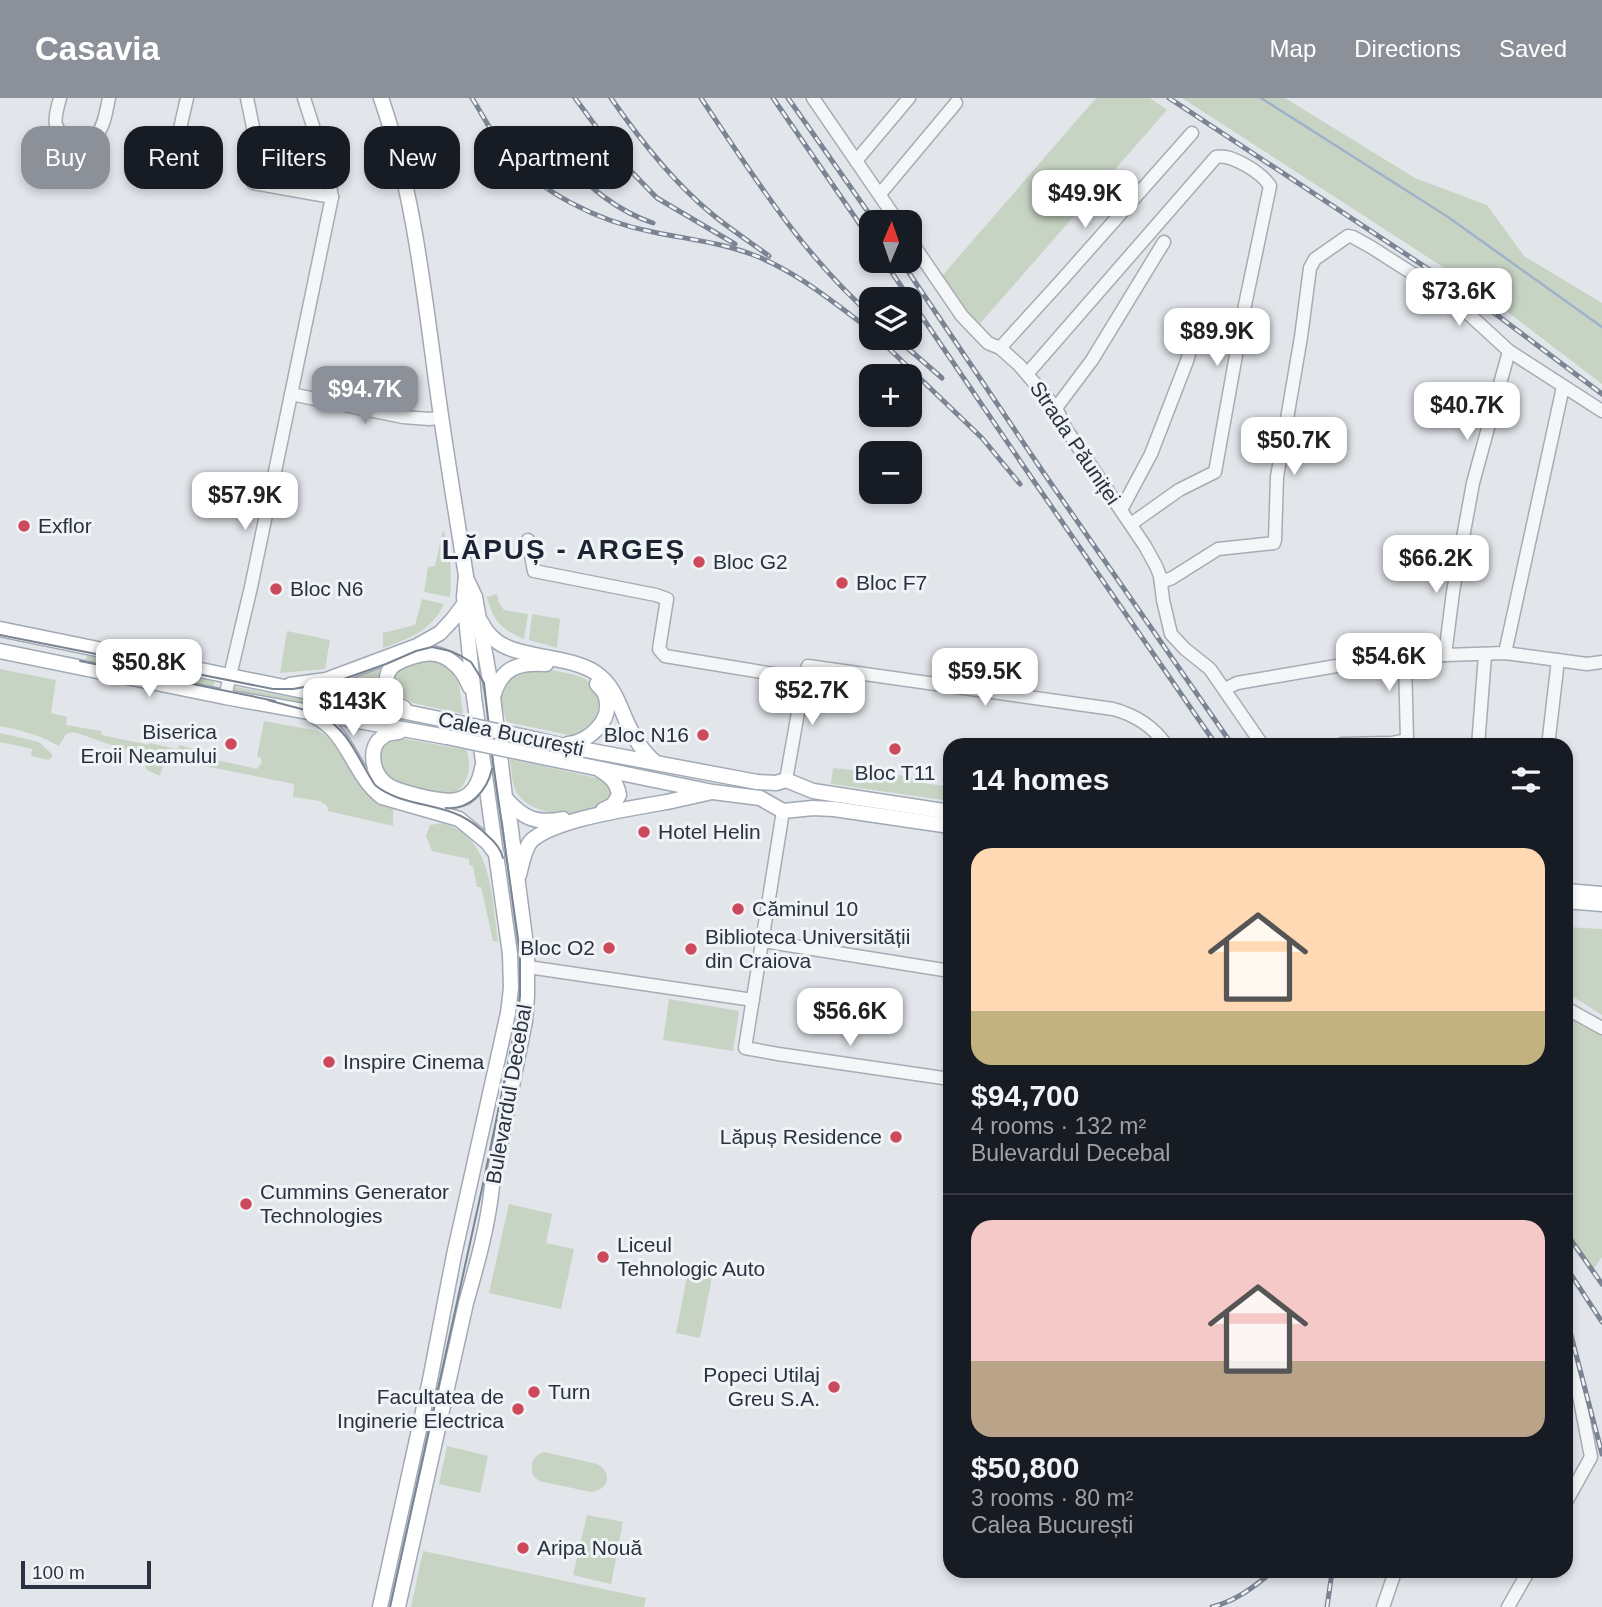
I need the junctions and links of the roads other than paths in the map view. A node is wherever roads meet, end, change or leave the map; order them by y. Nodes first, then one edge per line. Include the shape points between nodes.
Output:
1 (60, 98) edge
2 (109, 98) edge
3 (187, 98) edge
4 (247, 98) edge
5 (304, 98) edge
6 (381, 98) edge
7 (813, 98) edge
8 (909, 98) edge
9 (956, 103) dead end
10 (181, 126) edge
11 (1192, 133) dead end
12 (856, 161) junction
13 (880, 194) junction
14 (331, 197) junction
15 (890, 210) edge
16 (1164, 242) dead end
17 (922, 258) edge
18 (1200, 316) dead end
19 (1000, 348) junction
20 (1509, 351) junction
21 (1027, 373) junction
22 (1563, 387) junction
23 (291, 394) junction
24 (1056, 408) junction
25 (1602, 411) edge
26 (441, 418) junction
27 (1121, 510) junction
28 (1130, 524) junction
29 (528, 540) dead end
30 (466, 576) junction
31 (1161, 582) junction
32 (465, 603) junction
33 (478, 616) junction
34 (0, 629) edge
35 (0, 651) edge
36 (1506, 653) junction
37 (1485, 654) junction
38 (1445, 655) junction
39 (1405, 659) junction
40 (1558, 660) junction
41 (1602, 662) edge
42 (230, 676) junction
43 (804, 679) junction
44 (271, 684) junction
45 (1225, 690) junction
46 (225, 697) junction
47 (474, 697) junction
48 (493, 697) junction
49 (305, 712) junction
50 (411, 712) junction
51 (407, 730) junction
52 (1161, 738) edge
53 (1258, 738) edge
54 (1406, 738) edge
55 (1479, 738) edge
56 (1549, 738) edge
57 (559, 745) junction
58 (483, 763) junction
59 (656, 763) junction
60 (599, 769) junction
61 (786, 783) junction
62 (713, 792) junction
63 (505, 797) junction
64 (783, 808) junction
65 (943, 811) edge
66 (943, 825) edge
67 (497, 856) junction
68 (517, 881) junction
69 (1573, 892) edge
70 (1602, 894) edge
71 (1573, 902) edge
72 (1602, 904) edge
73 (762, 941) junction
74 (527, 967) junction
75 (943, 970) edge
76 (752, 1000) junction
77 (1573, 1012) edge
78 (1602, 1028) edge
79 (943, 1078) edge
80 (1573, 1370) edge
81 (1573, 1489) edge
82 (1393, 1578) edge
83 (1525, 1578) edge
84 (380, 1607) edge
85 (398, 1607) edge
86 (1383, 1607) edge
87 (1508, 1607) edge

1 - 2 street via 57,128 64,137 88,142 103,125
3 - 10 street
4 - 14 street via 256,142 253,183
5 - 14 street
6 - 26 main road, Bulevardul Decebal via 412,212
7 - 12 street
8 - 12 street
9 - 13 street
11 - 19 street
12 - 13 street
13 - 15 street
14 - 23 street
16 - 24 street via 1092,360
17 - 19 street, Strada Păuniței via 962,316 988,343
18 - 27 street via 1151,454
19 - 21 street, Strada Păuniței
20 - 22 street
20 - 31 street via 1432,286 1353,237 1342,239 1310,268 1277,477 1274,544 1218,549
20 - 38 street via 1473,483
21 - 24 street, Strada Păuniței
21 - 28 street, Strada Păuniței via 1216,157 1235,160 1265,178 1270,186 1215,472 1179,489
22 - 25 street
22 - 36 street
23 - 26 street via 403,417
23 - 42 street
24 - 27 street, Strada Păuniței
26 - 30 main road, Bulevardul Decebal
27 - 28 street, Strada Păuniței
28 - 31 street, Strada Păuniței
29 - 43 street via 534,571 667,599 659,649 666,656
30 - 32 main road, Bulevardul Decebal
30 - 33 main road, Bulevardul Decebal
31 - 45 street, Strada Păuniței via 1171,634 1210,669
32 - 44 main road via 440,633 417,646 326,680
32 - 47 main road, Bulevardul Decebal
33 - 48 main road, Bulevardul Decebal
33 - 59 main road via 493,639 512,649 596,673 619,701 646,755
34 - 42 main road, Calea București
35 - 46 main road, Calea București
36 - 37 street
36 - 40 street
37 - 38 street
37 - 55 street
38 - 39 street
39 - 45 street via 1237,683
39 - 54 street
40 - 41 street
40 - 56 street
42 - 44 main road, Calea București
42 - 46 street
43 - 52 street via 808,666 1113,709 1142,720
43 - 61 street
44 - 50 main road, Calea București
45 - 53 street, Strada Păuniței
46 - 49 main road, Calea București
47 - 50 main road via 464,673 453,662 423,654 392,666 388,672 390,700
47 - 58 main road, Bulevardul Decebal
48 - 57 main road via 498,682 513,667 548,664 587,676 606,697 607,710 595,732 576,743
48 - 63 main road, Bulevardul Decebal
49 - 51 main road, Calea București
49 - 67 main road via 336,732 366,783 382,797 459,819
50 - 57 main road, Calea București, bridge
51 - 58 main road via 384,735 373,754 378,774 392,787 446,802 460,800 477,782
51 - 60 main road, Calea București, bridge
57 - 59 main road, Calea București
58 - 67 main road, Bulevardul Decebal
59 - 61 main road, Calea București
60 - 62 main road, Calea București
60 - 63 main road via 617,784 620,795 604,810 550,822 523,816
61 - 64 main road via 772,788 769,795
61 - 64 main road via 801,796 799,803
61 - 65 main road, Calea București
62 - 64 main road, Calea București via 760,798
62 - 68 main road via 620,810 542,833 527,848
63 - 68 main road, Bulevardul Decebal
64 - 66 main road, Calea București via 834,809
64 - 73 street
67 - 84 main road, Bulevardul Decebal via 511,965 508,1013
68 - 74 main road, Bulevardul Decebal
69 - 70 main road
71 - 72 main road
73 - 75 street
73 - 76 street
74 - 76 street
74 - 85 main road, Bulevardul Decebal via 526,1016 489,1212
76 - 79 street via 745,1048
77 - 78 street
80 - 81 street via 1591,1457
82 - 86 street
83 - 87 street

